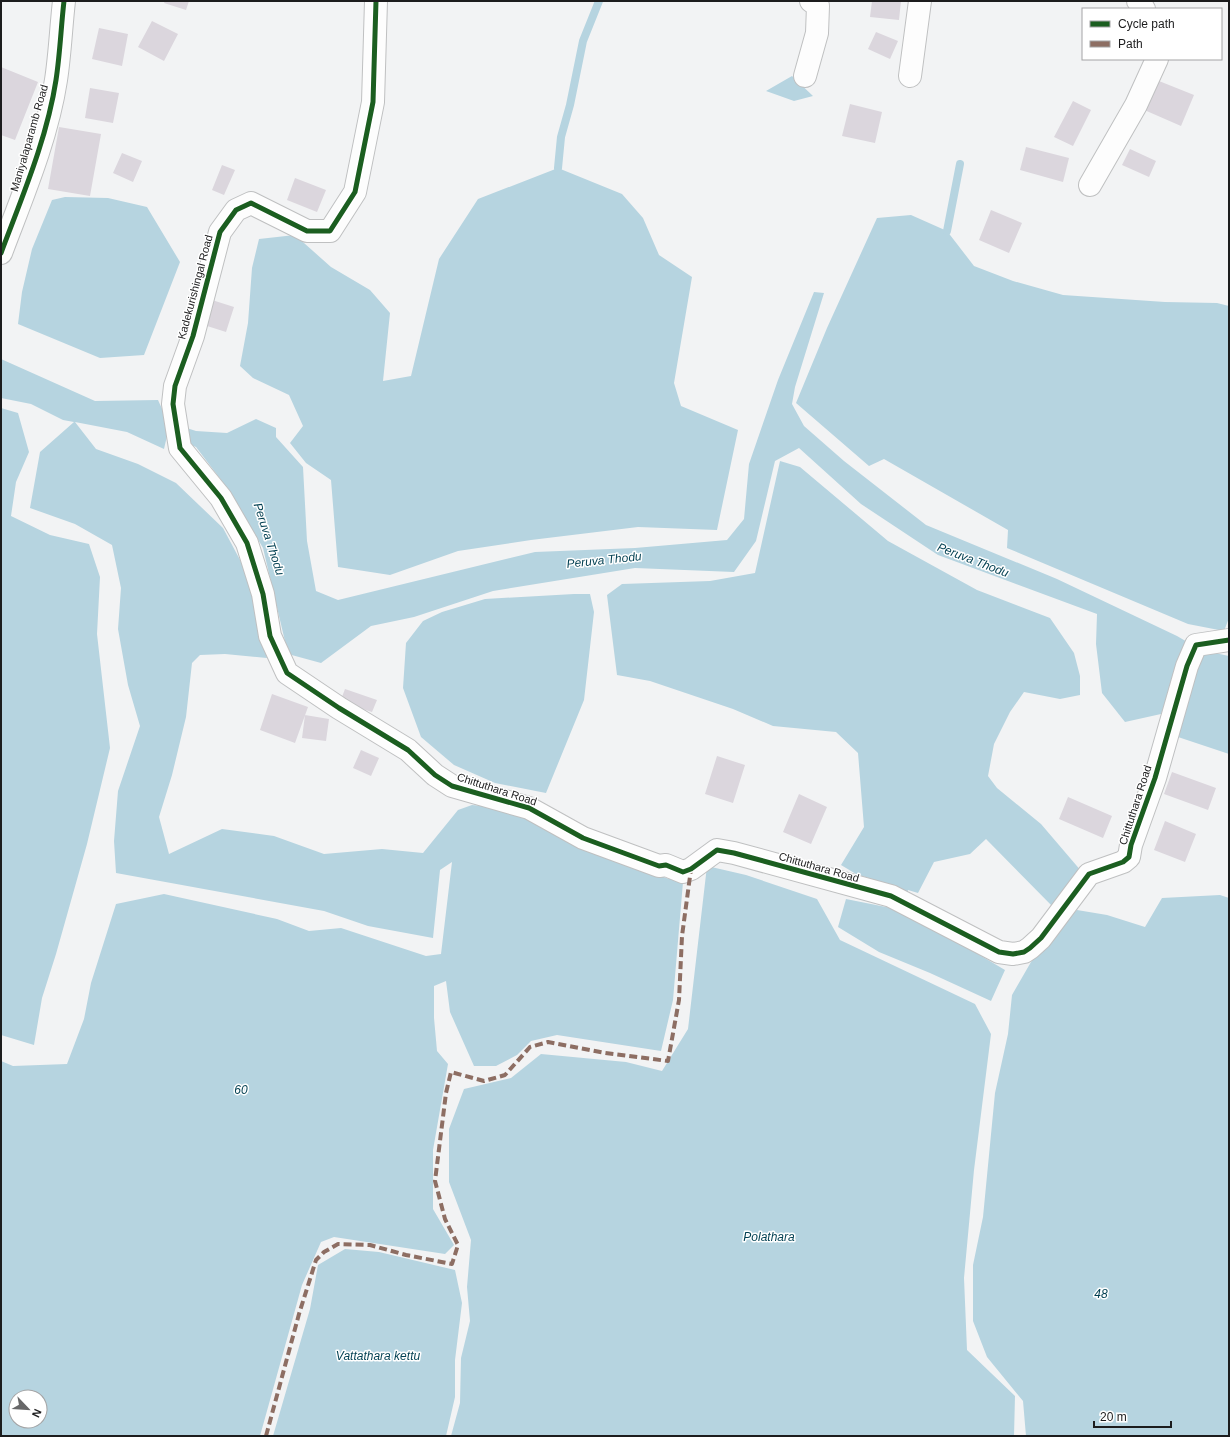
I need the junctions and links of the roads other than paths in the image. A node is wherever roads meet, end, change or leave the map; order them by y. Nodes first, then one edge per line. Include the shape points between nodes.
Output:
1 (64, 1) edge
2 (376, 1) edge
3 (811, 1) edge
4 (920, 1) edge
5 (1157, 60) edge
6 (805, 76) dead end
7 (910, 76) dead end
8 (1090, 185) dead end
9 (1, 253) edge
10 (180, 448) joint
11 (1229, 640) edge

1 - 9 street, Maniyalaparamb Road via 56,80 43,134
2 - 10 street, Kadekurishingal Road via 374,102 355,192 330,231 307,232 251,203 236,210 220,232 193,336 175,386 173,404
3 - 6 street via 818,6 817,33
4 - 7 street
5 - 8 street via 1136,105
10 - 11 street, Chittuthara Road via 221,498 247,543 263,594 270,636 287,673 408,750 452,786 529,808 583,838 658,866 666,865 683,872 717,850 899,900 999,952 1013,954 1030,948 1041,938 1089,874 1129,858 1187,666 1196,645

